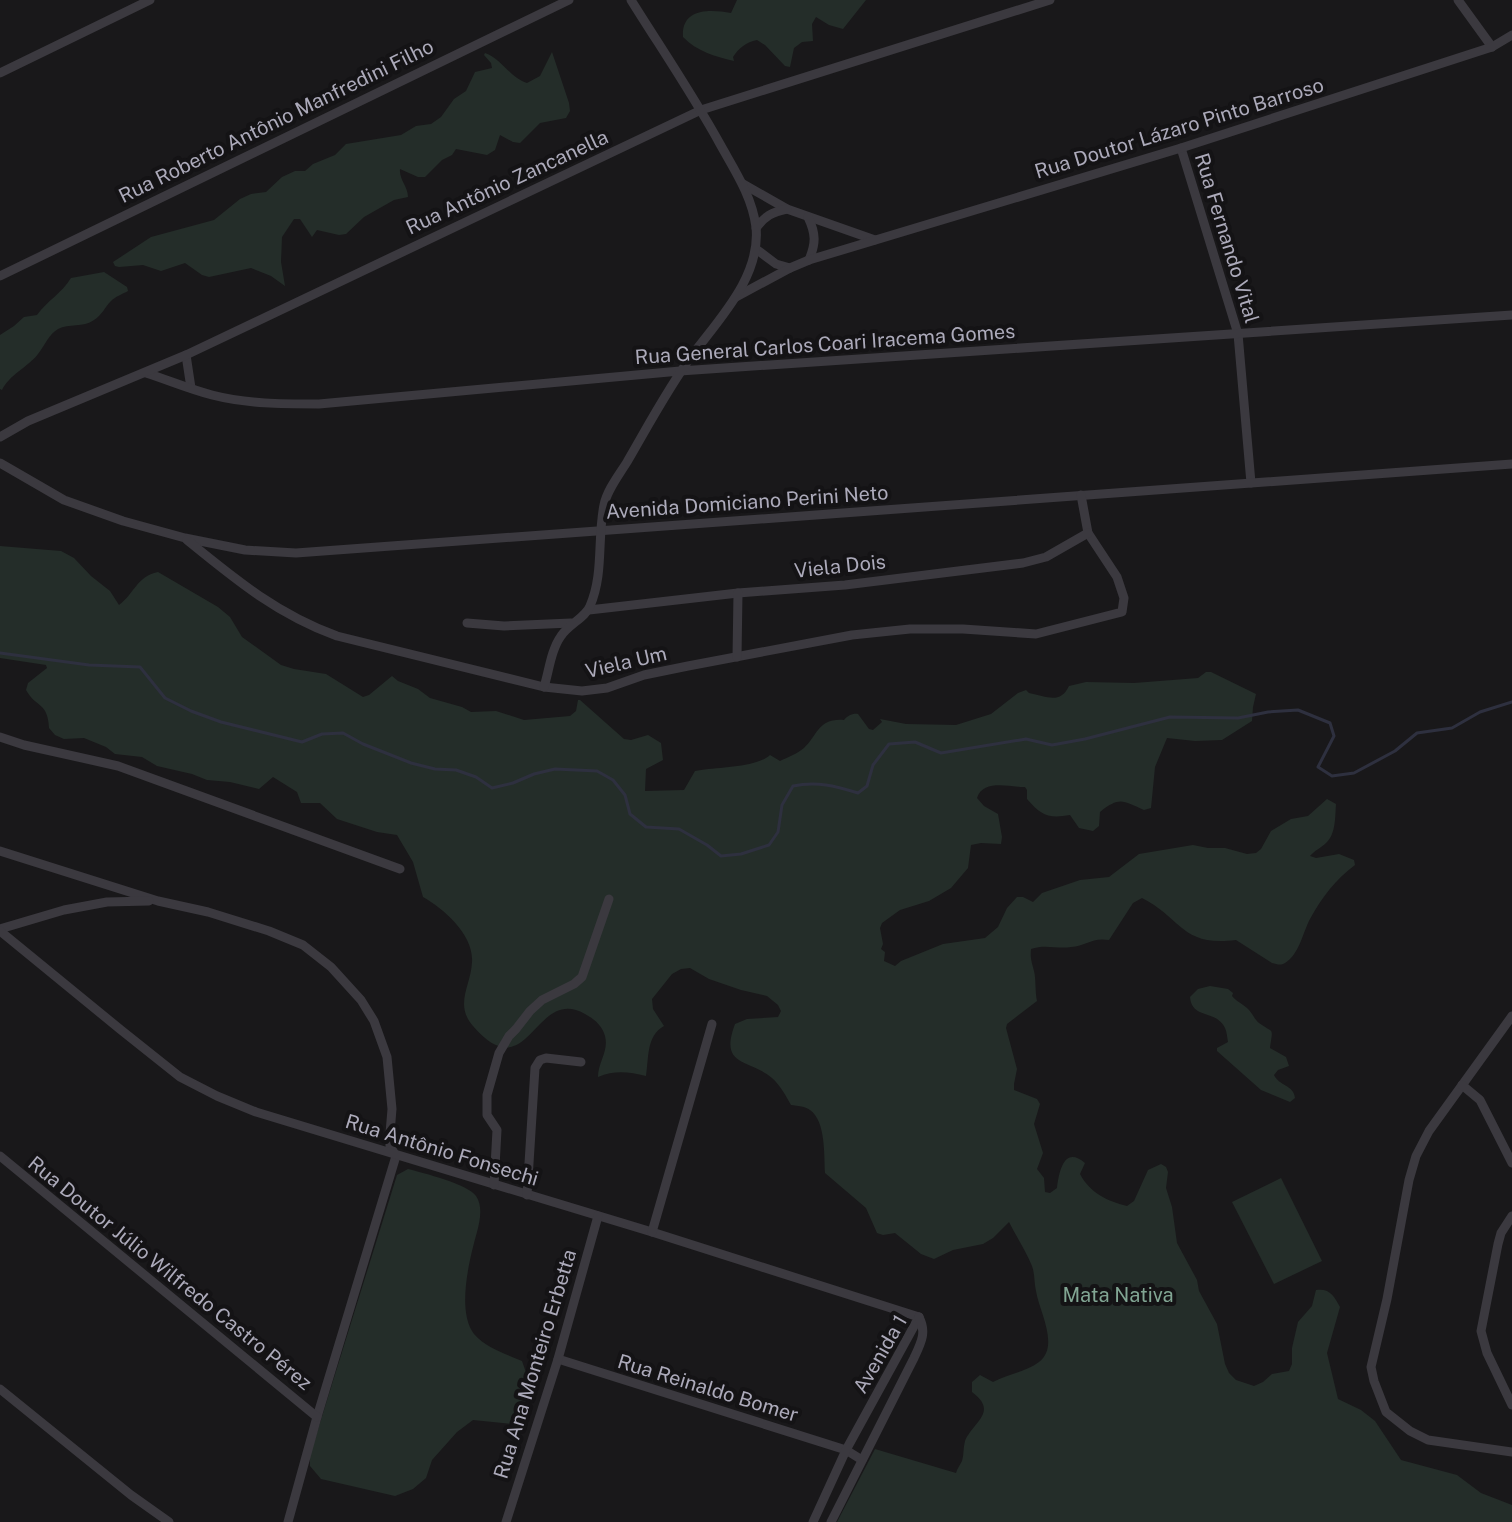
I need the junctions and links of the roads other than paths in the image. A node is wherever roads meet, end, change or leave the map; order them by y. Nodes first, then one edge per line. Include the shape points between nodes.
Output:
1 (150, 0) edge
2 (569, 0) edge
3 (631, 0) edge
4 (1047, 0) edge
5 (1458, 0) edge
6 (1512, 35) edge
7 (1492, 47) junction
8 (0, 73) edge
9 (701, 110) junction
10 (1181, 148) junction
11 (743, 184) junction
12 (787, 209) junction
13 (808, 217) junction
14 (756, 228) junction
15 (876, 240) junction
16 (756, 249) junction
17 (809, 260) junction
18 (790, 268) junction
19 (0, 276) edge
20 (736, 297) junction
21 (1512, 315) edge
22 (1238, 334) junction
23 (186, 355) junction
24 (680, 371) junction
25 (146, 373) junction
26 (191, 388) junction
27 (0, 437) edge
28 (0, 463) edge
29 (1512, 464) edge
30 (1251, 483) junction
31 (1081, 495) junction
32 (599, 531) junction
33 (1088, 533) junction
34 (185, 538) junction
35 (738, 593) junction
36 (589, 610) junction
37 (467, 623) dead end
38 (571, 623) junction
39 (737, 657) junction
40 (544, 687) junction
41 (0, 737) edge
42 (0, 851) edge
43 (400, 869) dead end
44 (609, 899) dead end
45 (158, 901) junction
46 (0, 930) edge
47 (1512, 1016) edge
48 (712, 1024) dead end
49 (581, 1062) dead end
50 (1462, 1085) junction
51 (0, 1156) edge
52 (396, 1156) junction
53 (1512, 1163) edge
54 (494, 1185) junction
55 (527, 1195) junction
56 (598, 1216) junction
57 (1512, 1216) edge
58 (652, 1232) junction
59 (1512, 1234) edge
60 (1498, 1244) junction
61 (919, 1317) junction
62 (558, 1359) junction
63 (0, 1389) edge
64 (1512, 1405) edge
65 (317, 1417) junction
66 (846, 1450) junction
67 (1512, 1452) edge
68 (862, 1460) junction
69 (169, 1522) edge
70 (288, 1522) edge
71 (506, 1522) edge
72 (813, 1522) edge
73 (831, 1522) edge

1 - 8 street
2 - 19 street, Rua Roberto Antônio Manfredini Filho
3 - 9 street, Rua Doutor Lázaro Pinto Barroso
4 - 9 street, Rua Antônio Zancanella
5 - 7 street
6 - 7 street, Rua Doutor Lázaro Pinto Barroso
7 - 10 street, Rua Doutor Lázaro Pinto Barroso
9 - 11 street, Rua Doutor Lázaro Pinto Barroso
9 - 23 street, Rua Antônio Zancanella
10 - 15 street, Rua Doutor Lázaro Pinto Barroso
10 - 22 street, Rua Fernando Vital
11 - 12 street
11 - 14 street, Rua Doutor Lázaro Pinto Barroso
12 - 13 street
12 - 14 street via 765,216
13 - 15 street
13 - 17 street via 815,233
14 - 16 street, Rua Doutor Lázaro Pinto Barroso
15 - 17 street, Rua Doutor Lázaro Pinto Barroso
16 - 18 street
16 - 20 street, Rua Doutor Lázaro Pinto Barroso
17 - 18 street, Rua Doutor Lázaro Pinto Barroso
18 - 20 street, Rua Doutor Lázaro Pinto Barroso
20 - 24 street, Rua Doutor Lázaro Pinto Barroso
21 - 22 street, Rua General Carlos Coari Iracema Gomes
22 - 24 street, Rua General Carlos Coari Iracema Gomes
22 - 30 street, Rua Fernando Vital
23 - 25 street, Rua Antônio Zancanella
23 - 26 street
24 - 26 street, Rua General Carlos Coari Iracema Gomes via 319,404 268,404
24 - 32 street, Rua Doutor Lázaro Pinto Barroso via 605,500
25 - 26 street, Rua General Carlos Coari Iracema Gomes
25 - 27 street, Rua Antônio Zancanella
28 - 34 street, Avenida Domiciano Perini Neto via 64,500
29 - 30 street, Avenida Domiciano Perini Neto
30 - 31 street, Avenida Domiciano Perini Neto
31 - 32 street, Avenida Domiciano Perini Neto
31 - 33 street
32 - 34 street, Avenida Domiciano Perini Neto via 296,553
32 - 36 street, Rua Doutor Lázaro Pinto Barroso via 600,570
33 - 35 street, Viela Dois via 1046,557 1023,563
33 - 39 street, Viela Um via 1117,577 1122,612 1036,634 910,629
34 - 40 street, Viela Um via 262,599 314,628
35 - 36 street, Viela Dois
35 - 39 street
36 - 38 street
37 - 38 street
38 - 40 street via 554,649
39 - 40 street, Viela Um via 644,675 607,688
41 - 43 street via 118,766
42 - 45 street
44 - 54 street via 582,977 542,1000 499,1053 487,1095 487,1115 497,1130
45 - 46 street via 78,907
45 - 52 street via 269,931 303,945 331,967 361,1000 387,1057 390,1146
46 - 52 street, Rua Antônio Fonsechi via 180,1077 256,1112
47 - 50 street
48 - 58 street
49 - 55 street via 546,1058 535,1068
50 - 53 street via 1480,1100
50 - 67 street via 1429,1131 1412,1168 1371,1367 1386,1412 1410,1431 1428,1440
51 - 65 street, Rua Doutor Júlio Wilfredo Castro Pérez
52 - 54 street, Rua Antônio Fonsechi
52 - 65 street
54 - 55 street, Rua Antônio Fonsechi
55 - 56 street, Rua Antônio Fonsechi
56 - 58 street, Rua Antônio Fonsechi
56 - 62 street, Rua Ana Monteiro Erbetta
57 - 60 street
58 - 61 street, Rua Antônio Fonsechi
59 - 60 street
60 - 64 street via 1481,1331
61 - 66 street, Avenida 1
61 - 68 street, Avenida 1 via 922,1340
62 - 66 street, Rua Reinaldo Bomer
62 - 71 street, Rua Ana Monteiro Erbetta
63 - 69 street
65 - 70 street
66 - 68 street, Rua Reinaldo Bomer
66 - 72 street, Avenida 1
68 - 73 street, Avenida 1

